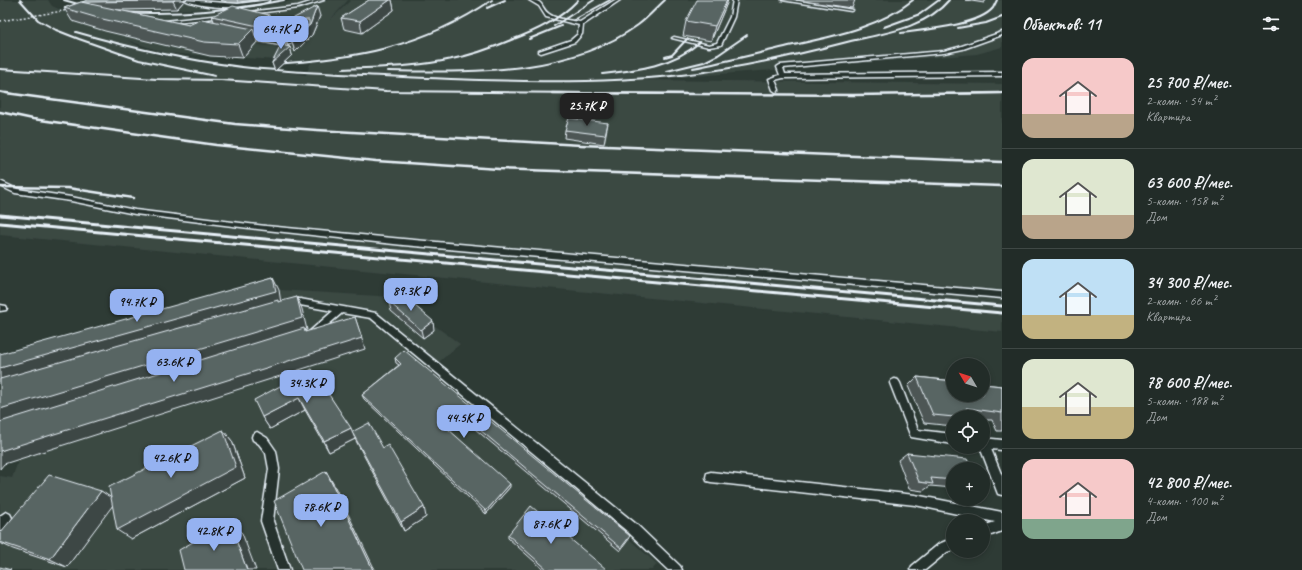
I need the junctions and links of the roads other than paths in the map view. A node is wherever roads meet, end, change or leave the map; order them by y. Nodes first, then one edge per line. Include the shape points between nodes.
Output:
1 (187, 0) edge
2 (268, 0) edge
3 (322, 0) edge
4 (531, 0) edge
5 (618, 0) edge
6 (735, 0) edge
7 (784, 0) edge
8 (851, 10) dead end
9 (240, 14) edge
10 (156, 22) edge
11 (219, 23) edge
12 (581, 24) junction
13 (309, 33) edge
14 (1002, 33) edge
15 (237, 35) edge
16 (674, 38) dead end
17 (541, 52) dead end
18 (1002, 74) edge
19 (783, 76) junction
20 (776, 90) dead end
21 (0, 184) edge
22 (1002, 295) edge
23 (278, 309) edge
24 (341, 309) junction
25 (306, 336) edge
26 (896, 383) dead end
27 (258, 437) dead end
28 (946, 438) edge
29 (990, 444) edge
30 (1002, 445) edge
31 (988, 454) edge
32 (711, 477) dead end
33 (1002, 490) edge
34 (1002, 518) edge
35 (1002, 524) edge
36 (990, 529) edge
37 (946, 547) edge
38 (284, 570) edge
39 (676, 570) edge
40 (916, 570) edge

1 - 2 lane via 231,7
3 - 9 lane via 313,4
4 - 12 lane via 540,4 548,16
5 - 12 lane
6 - 16 lane via 732,17 719,44 709,46
7 - 8 lane
10 - 11 lane via 173,24 227,16
12 - 17 lane via 580,34 573,41
13 - 15 lane via 291,46
14 - 19 lane via 944,52 780,67
18 - 19 lane
19 - 20 lane via 772,79
21 - 22 lane via 15,191 135,212 266,228
23 - 24 lane via 300,302
24 - 25 lane via 314,333
24 - 39 lane via 373,314 632,528
26 - 28 lane via 915,434
27 - 38 lane via 271,451 274,469 267,521
29 - 30 lane
31 - 33 lane
32 - 34 lane via 915,500
35 - 36 lane
37 - 40 lane

